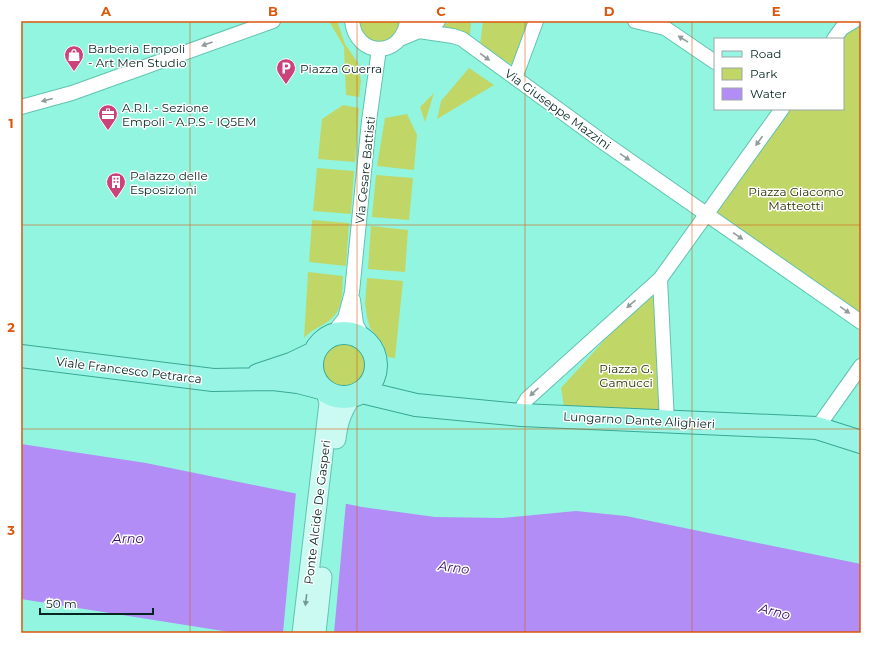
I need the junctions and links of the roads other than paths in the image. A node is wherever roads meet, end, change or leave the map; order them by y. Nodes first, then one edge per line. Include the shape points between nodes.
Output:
1 (273, 21) edge
2 (352, 21) edge
3 (407, 21) edge
4 (418, 21) edge
5 (438, 21) edge
6 (536, 21) edge
7 (635, 21) edge
8 (402, 38) junction
9 (379, 49) junction
10 (714, 61) edge
11 (515, 78) junction
12 (21, 107) edge
13 (780, 110) edge
14 (706, 213) junction
15 (660, 279) junction
16 (352, 292) junction
17 (861, 322) edge
18 (332, 335) junction
19 (366, 341) junction
20 (314, 353) junction
21 (21, 356) edge
22 (861, 366) edge
23 (376, 371) junction
24 (236, 380) junction
25 (324, 390) junction
26 (357, 394) junction
27 (416, 405) junction
28 (521, 415) junction
29 (668, 422) junction
30 (333, 423) junction
31 (817, 428) junction
32 (861, 442) edge
33 (302, 633) edge
34 (316, 633) edge

1 -> 12 street via 72,93
2 - 9 street via 355,33 363,43
3 - 8 street
4 - 5 street via 432,24
6 - 11 street
10 -> 7 street via 664,28
8 - 9 street, Via Giuseppe Mazzini via 392,46
8 -> 11 street, Via Giuseppe Mazzini via 419,31 453,36
9 - 16 street, Via Cesare Battisti
11 -> 14 street, Via Giuseppe Mazzini
13 -> 14 street
14 - 15 street
14 -> 17 street
15 -> 28 street via 527,399
15 - 29 street
16 - 18 street, Via Cesare Battisti via 345,318
16 - 19 street, Via Cesare Battisti via 356,324
18 - 19 main road via 350,333
18 - 20 main road via 324,339
19 - 23 main road via 376,360
20 - 24 main road, Viale Francesco Petrarca via 272,371
20 - 25 main road via 312,371
21 - 24 main road, Viale Francesco Petrarca via 213,380
22 - 31 street
23 - 26 main road via 373,379
23 - 27 main road, Lungarno Dante Alighieri via 385,386 393,393
24 - 25 main road, Viale Francesco Petrarca via 273,379 298,382
25 - 26 main road via 334,396
25 - 30 main road, Ponte Alcide De Gasperi
26 - 27 main road, Lungarno Dante Alighieri
26 - 30 main road, Ponte Alcide De Gasperi via 346,404
27 - 28 main road, Lungarno Dante Alighieri
28 - 29 main road, Lungarno Dante Alighieri
29 - 31 main road, Lungarno Dante Alighieri
30 -> 33 main road, Ponte Alcide De Gasperi
30 - 34 main road, Ponte Alcide De Gasperi
31 - 32 main road, Lungarno Dante Alighieri

